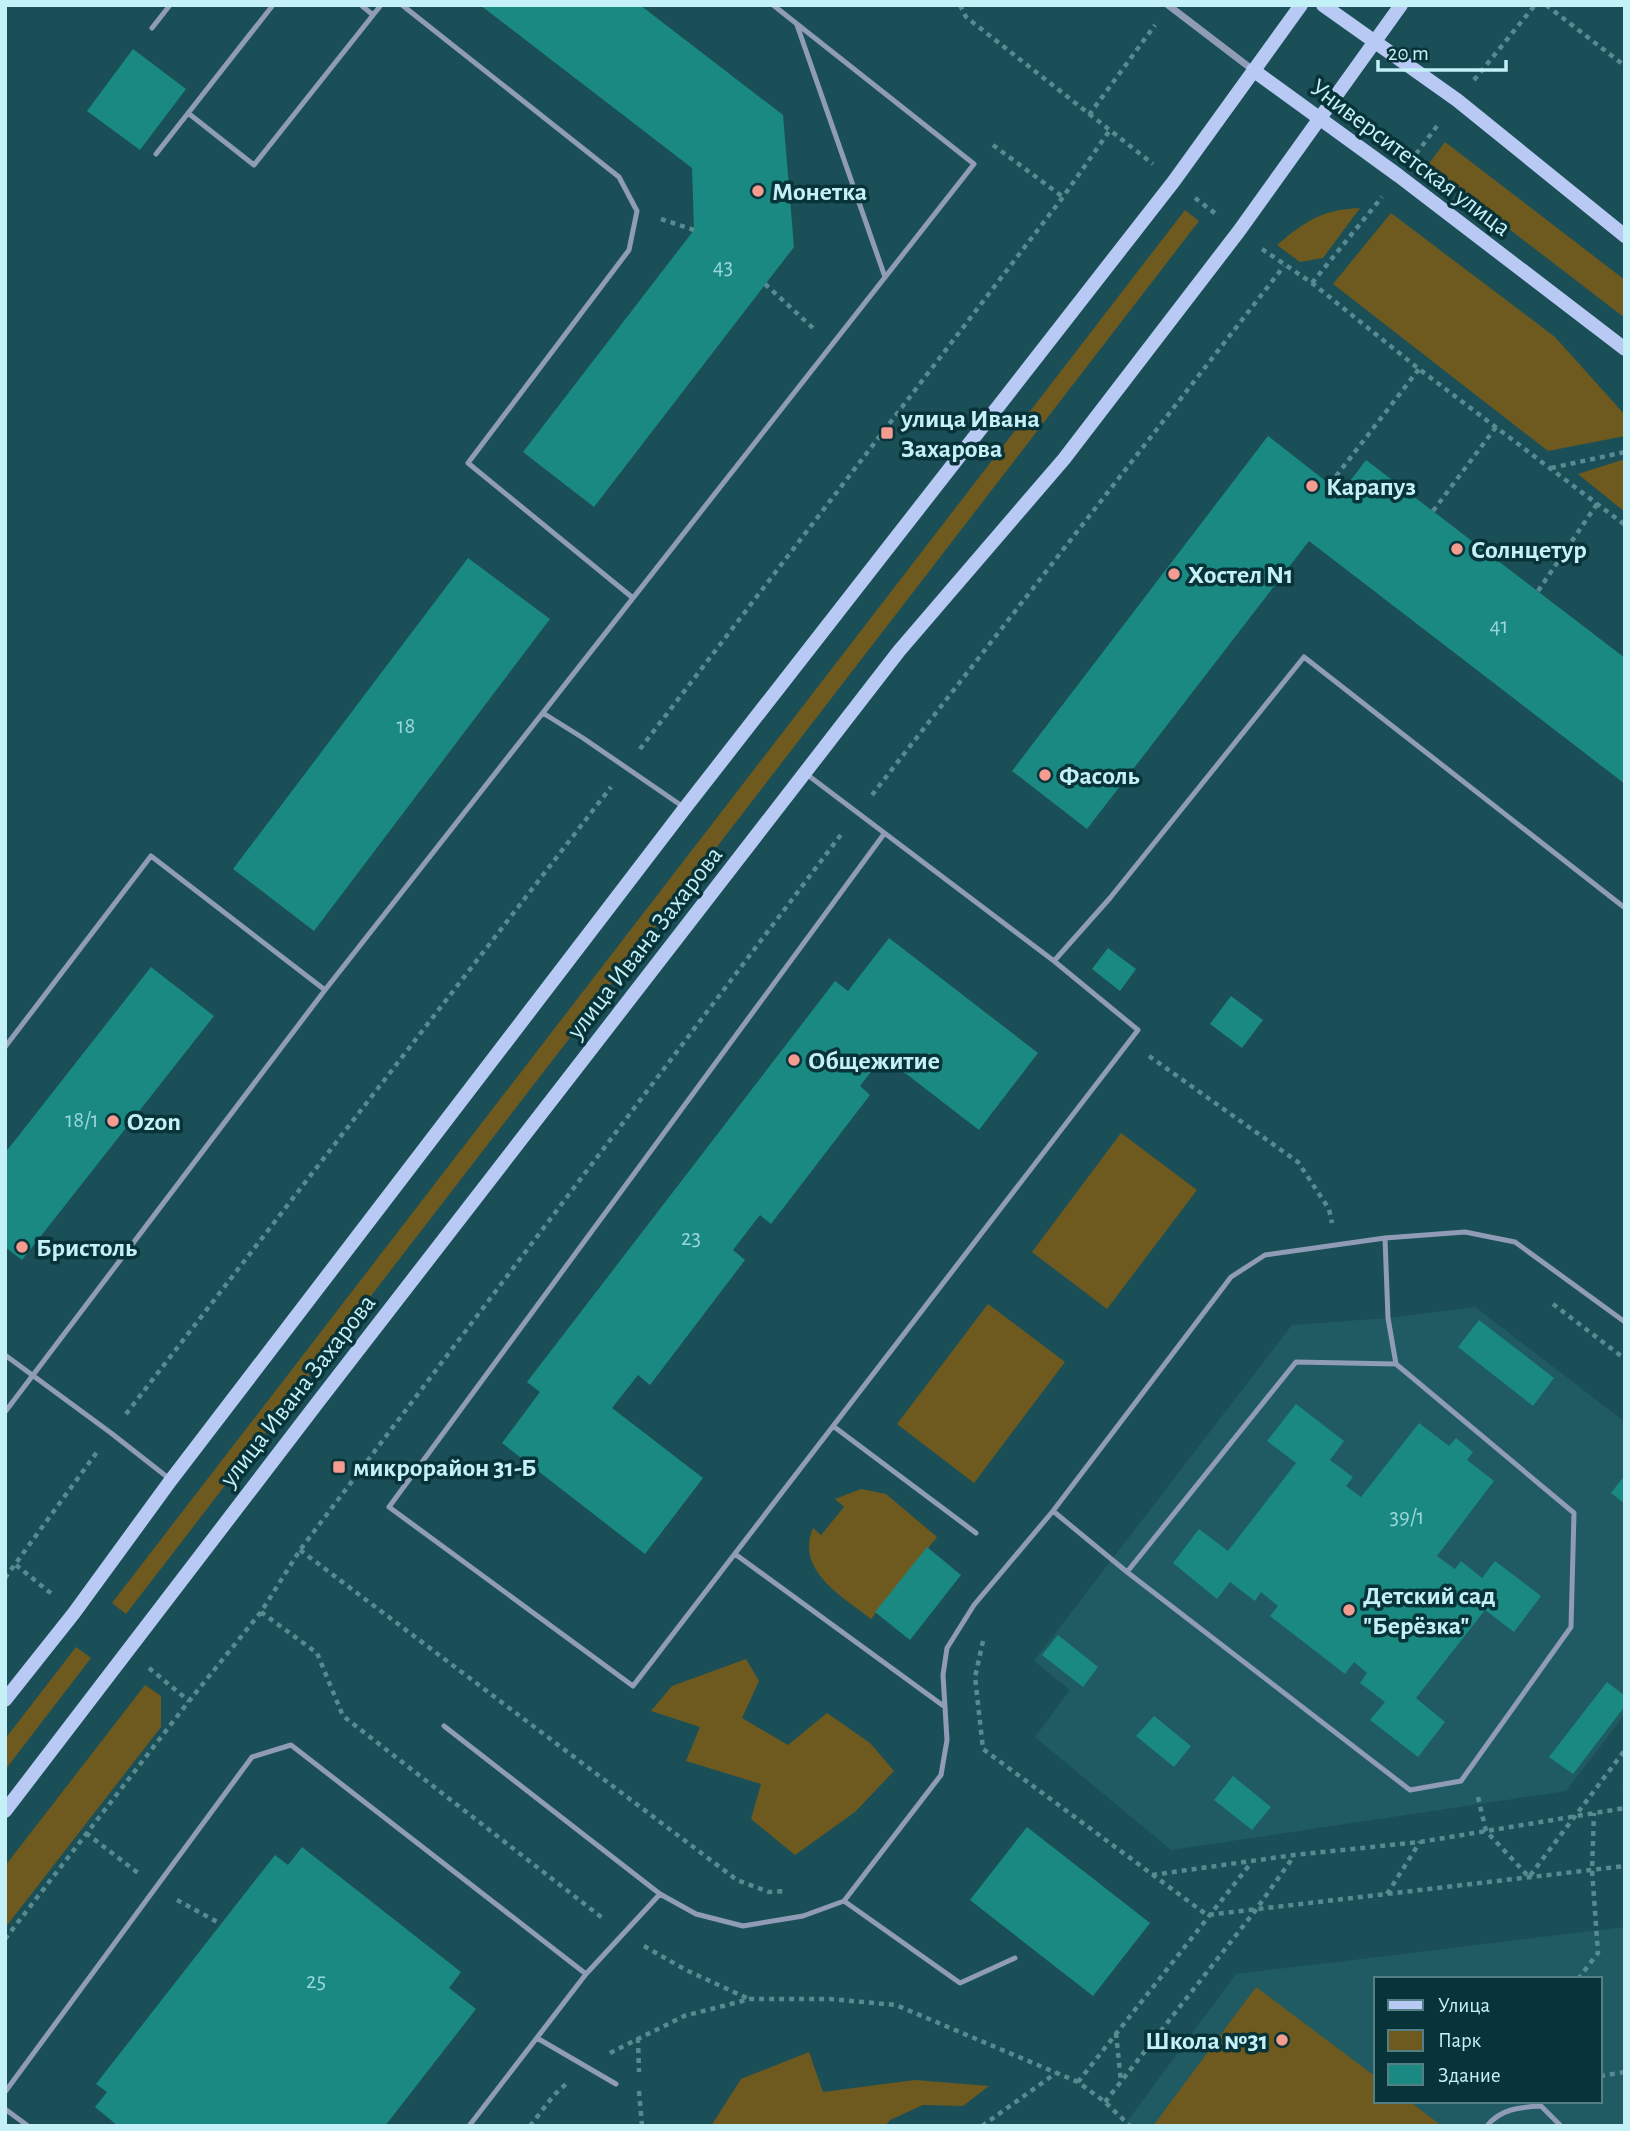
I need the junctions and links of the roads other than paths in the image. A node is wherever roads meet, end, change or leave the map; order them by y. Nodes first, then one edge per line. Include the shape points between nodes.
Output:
1 (170, 5) edge
2 (273, 5) edge
3 (361, 5) edge
4 (381, 5) edge
5 (402, 5) edge
6 (773, 5) edge
7 (1168, 5) edge
8 (1301, 5) edge
9 (1323, 5) edge
10 (1401, 5) edge
11 (373, 15) junction
12 (797, 24) junction
13 (152, 28) dead end
14 (1375, 43) junction
15 (1253, 70) junction
16 (188, 113) junction
17 (1319, 120) junction
18 (156, 153) dead end
19 (1625, 236) edge
20 (885, 277) junction
21 (1625, 349) edge
22 (633, 598) junction
23 (543, 713) junction
24 (805, 773) junction
25 (685, 808) junction
26 (884, 834) junction
27 (1625, 908) edge
28 (1054, 961) junction
29 (325, 990) junction
30 (5, 1047) edge
31 (1385, 1238) junction
32 (1625, 1322) edge
33 (5, 1355) edge
34 (1396, 1364) junction
35 (33, 1377) junction
36 (5, 1412) edge
37 (833, 1426) junction
38 (171, 1480) junction
39 (1053, 1511) junction
40 (976, 1533) dead end
41 (735, 1554) junction
42 (1127, 1572) junction
43 (5, 1700) edge
44 (944, 1707) junction
45 (444, 1726) dead end
46 (5, 1811) edge
47 (660, 1894) junction
48 (845, 1901) junction
49 (1014, 1958) dead end
50 (586, 1974) junction
51 (537, 2038) junction
52 (616, 2084) dead end
53 (5, 2092) edge
54 (5, 2109) edge
55 (28, 2126) edge
56 (469, 2126) edge
57 (1487, 2126) edge
58 (1561, 2126) edge

1 - 13 lane
2 - 16 lane
3 - 11 lane
4 - 11 lane
5 - 22 lane via 619,177 637,211 629,250 468,464
6 - 12 lane
7 - 15 street, Университетская улица
8 - 15 main road, улица Ивана Захарова
9 - 14 main road
10 - 14 main road, улица Ивана Захарова
11 - 16 lane via 254,165
12 - 20 lane
12 - 20 lane via 974,164
14 - 17 main road, улица Ивана Захарова
14 - 19 main road via 1457,100
15 - 17 main road, Университетская улица
15 - 25 main road, улица Ивана Захарова via 1174,181
16 - 18 lane
17 - 21 main road, Университетская улица
17 - 24 main road, улица Ивана Захарова via 1064,459 899,651
20 - 22 lane
22 - 23 lane
23 - 25 lane
23 - 29 lane
24 - 26 lane
24 - 46 main road, улица Ивана Захарова
25 - 38 main road, улица Ивана Захарова
26 - 28 lane
26 - 41 lane via 389,1507 633,1686
27 - 28 lane via 1304,657
28 - 37 lane via 1138,1030
29 - 30 lane via 151,856
29 - 35 lane
31 - 32 lane via 1465,1232 1515,1242
31 - 34 lane via 1388,1318
31 - 39 lane via 1265,1255 1231,1277
33 - 35 lane
34 - 42 lane via 1296,1362
34 - 42 lane via 1574,1513 1571,1627 1461,1781 1410,1790
35 - 36 lane
35 - 38 lane
37 - 40 lane
37 - 41 lane
38 - 43 main road, улица Ивана Захарова
39 - 42 lane
39 - 44 lane via 974,1605 947,1648
41 - 44 lane
44 - 48 lane via 947,1740 941,1775
45 - 47 lane
47 - 48 lane via 696,1914 743,1926 803,1916
47 - 50 lane
48 - 49 lane via 960,1983
50 - 51 lane
50 - 53 lane via 291,1745 252,1757
51 - 52 lane
51 - 56 lane
54 - 55 lane
57 - 58 lane via 1496,2115 1541,2106

